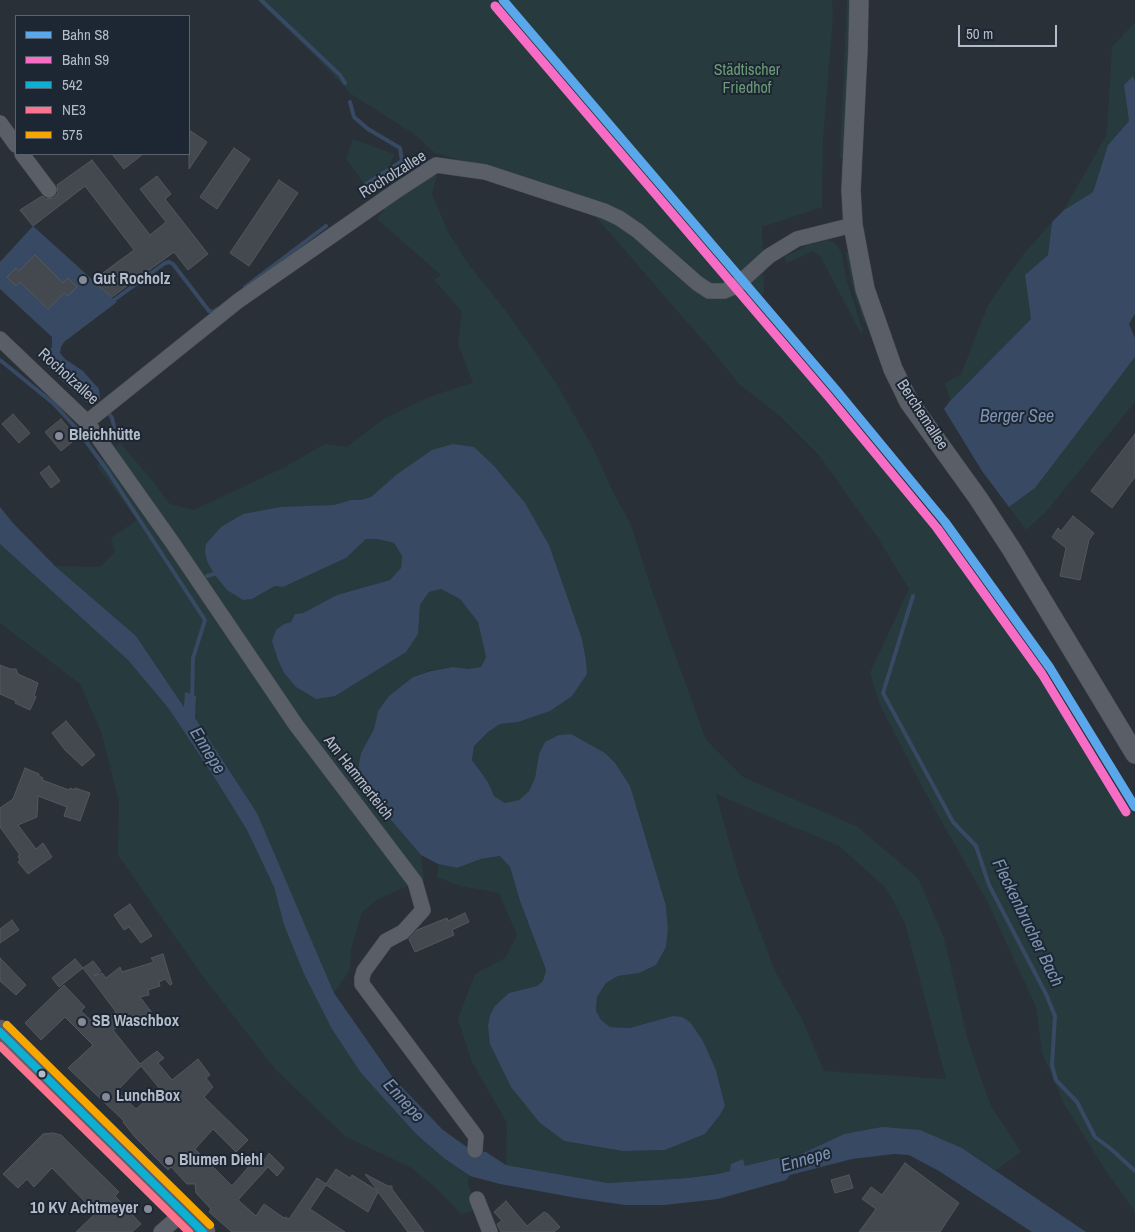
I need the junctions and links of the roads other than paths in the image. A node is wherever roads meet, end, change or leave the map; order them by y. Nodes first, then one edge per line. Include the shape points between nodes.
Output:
1 (859, 0) edge
2 (0, 123) edge
3 (15, 145) edge
4 (23, 155) edge
5 (49, 190) dead end
6 (853, 225) junction
7 (0, 339) edge
8 (87, 422) junction
9 (1135, 754) edge
10 (0, 1032) edge
11 (475, 1150) dead end
12 (477, 1199) dead end
13 (183, 1213) junction
14 (161, 1232) edge
15 (204, 1232) edge
16 (490, 1232) edge

1 - 6 street, Berchemallee via 851,190
2 - 3 street
4 - 5 street
6 - 8 street, Rocholzallee via 796,239 768,256 736,286 709,291 638,231 604,211 485,172 436,165 238,301
6 - 9 street, Berchemallee via 865,289 892,369 909,402 1012,550
7 - 8 street, Rocholzallee
8 - 11 street, Am Hammerteich via 296,725 414,882 423,910 403,932 386,941 364,971 362,984 474,1134
10 - 13 main road
12 - 16 street
13 - 14 street
13 - 15 main road

